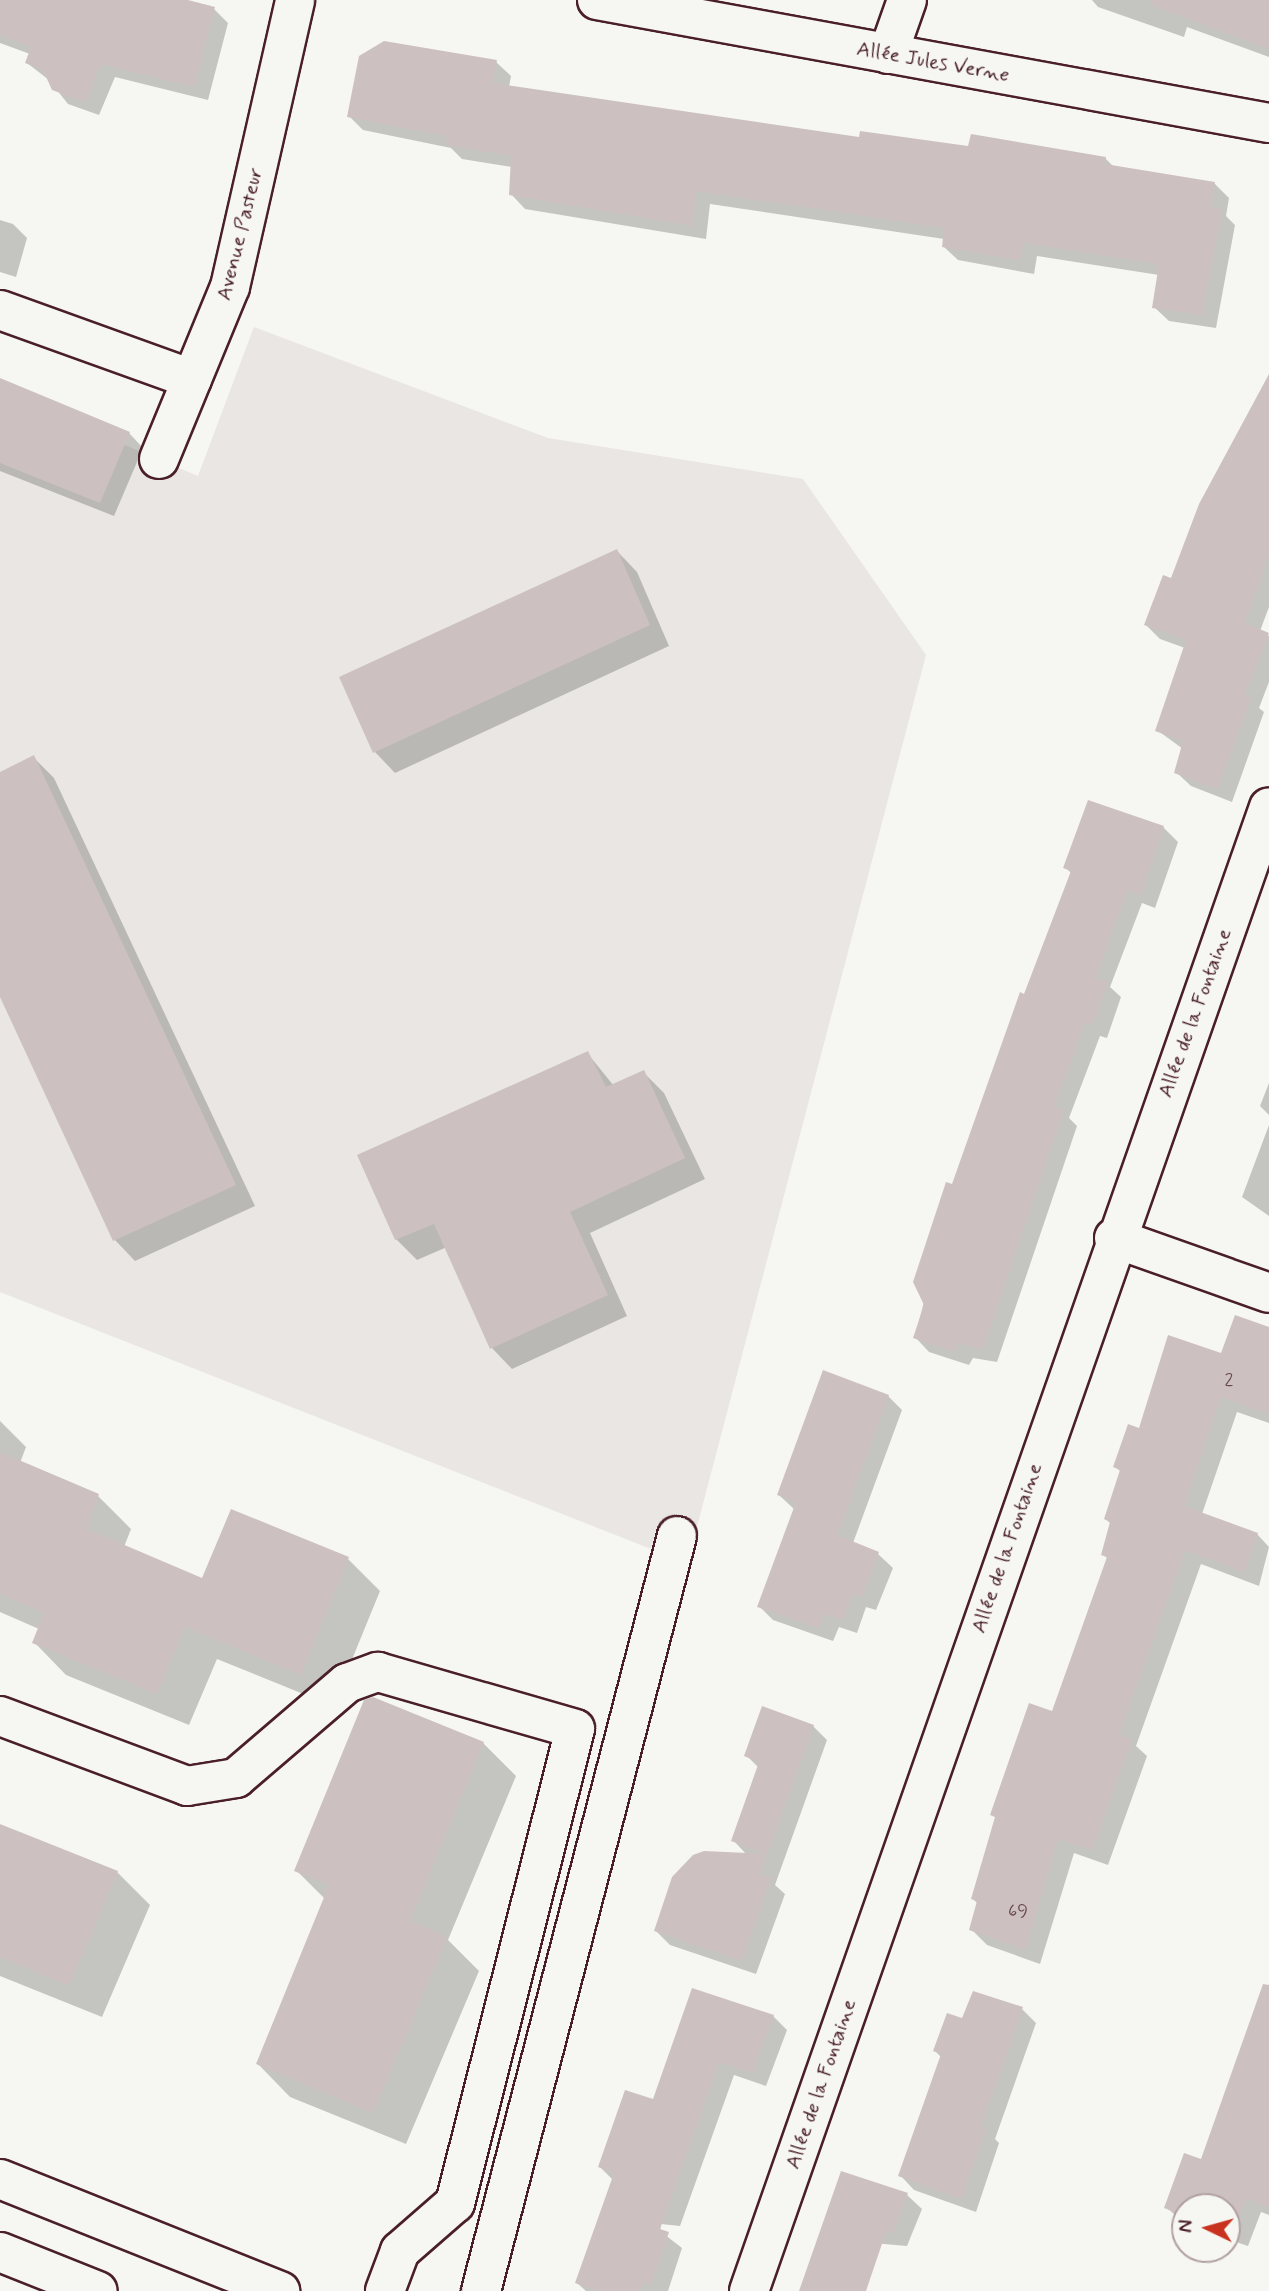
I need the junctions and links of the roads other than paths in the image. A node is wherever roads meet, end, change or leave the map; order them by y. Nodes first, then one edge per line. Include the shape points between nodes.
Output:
1 (295, 0) edge
2 (597, 0) edge
3 (907, 0) edge
4 (888, 54) junction
5 (1269, 123) edge
6 (0, 310) edge
7 (192, 379) junction
8 (159, 460) dead end
9 (1269, 807) edge
10 (1114, 1238) junction
11 (1269, 1293) edge
12 (677, 1536) dead end
13 (0, 1716) edge
14 (0, 2179) edge
15 (0, 2252) edge
16 (98, 2291) edge
17 (279, 2291) edge
18 (385, 2291) edge
19 (481, 2291) edge
20 (748, 2291) edge

1 - 7 street, Avenue Pasteur via 230,287
2 - 4 street, Allée Jules Verne
3 - 4 street
4 - 5 street, Allée Jules Verne
6 - 7 street
7 - 8 street, Avenue Pasteur
9 - 10 street, Allée de la Fontaine
10 - 11 street
10 - 20 street, Allée de la Fontaine
12 - 19 street
13 - 18 street via 187,1786 236,1778 347,1683 378,1672 575,1729 456,2203 400,2251
14 - 17 street
15 - 16 street

